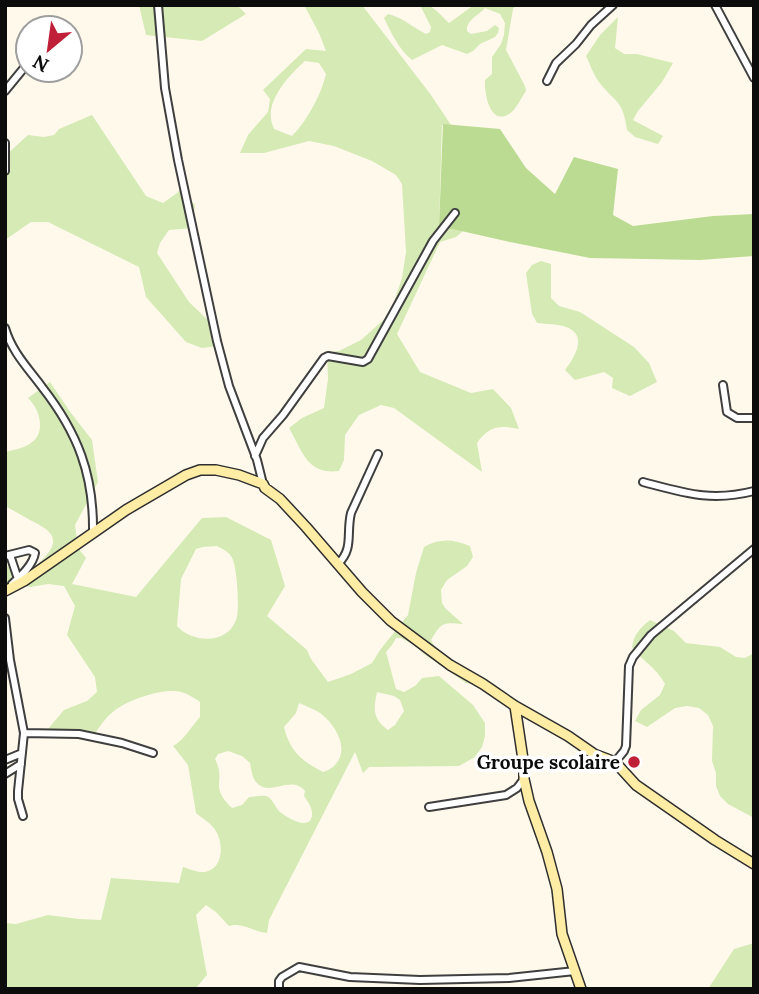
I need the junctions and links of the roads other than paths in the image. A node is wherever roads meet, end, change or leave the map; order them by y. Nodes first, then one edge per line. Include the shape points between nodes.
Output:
1 (158, 5) edge
2 (613, 5) edge
3 (715, 5) edge
4 (754, 78) edge
5 (547, 81) dead end
6 (5, 143) edge
7 (5, 171) edge
8 (455, 213) dead end
9 (5, 328) edge
10 (723, 385) dead end
11 (754, 418) edge
12 (378, 454) dead end
13 (255, 456) junction
14 (643, 482) dead end
15 (263, 484) junction
16 (754, 491) edge
17 (93, 533) junction
18 (754, 549) edge
19 (8, 556) edge
20 (338, 564) junction
21 (18, 579) junction
22 (5, 590) edge
23 (5, 618) edge
24 (515, 706) junction
25 (24, 733) junction
26 (22, 753) junction
27 (153, 753) dead end
28 (5, 760) edge
29 (615, 762) junction
30 (21, 764) junction
31 (5, 774) edge
32 (524, 779) junction
33 (429, 807) dead end
34 (23, 816) dead end
35 (754, 864) edge
36 (575, 971) junction
37 (279, 989) edge
38 (580, 989) edge

1 - 13 street via 165,88 178,160 217,341
2 - 5 street via 556,63
3 - 4 street
6 - 7 street
8 - 13 street via 433,241 368,359 324,358 263,438
9 - 17 street via 14,350 76,439 90,488
10 - 11 street via 727,412 737,418
12 - 20 street via 351,513 349,545
13 - 15 street
14 - 16 street via 712,498
15 - 17 main road via 229,472 200,470
15 - 20 main road
17 - 22 main road
18 - 29 street via 651,635 632,657 626,746
19 - 21 street
19 - 21 street via 29,550 35,553
20 - 24 main road via 391,621
21 - 22 street
23 - 25 street
24 - 29 main road
24 - 32 main road
25 - 26 street
25 - 27 street via 79,734
26 - 28 street
26 - 30 street
29 - 35 main road via 658,802
30 - 31 street
30 - 34 street via 18,799
32 - 33 street via 506,795
32 - 36 main road via 557,889 562,934
36 - 37 street via 420,980 350,977 299,967 282,977
36 - 38 main road

